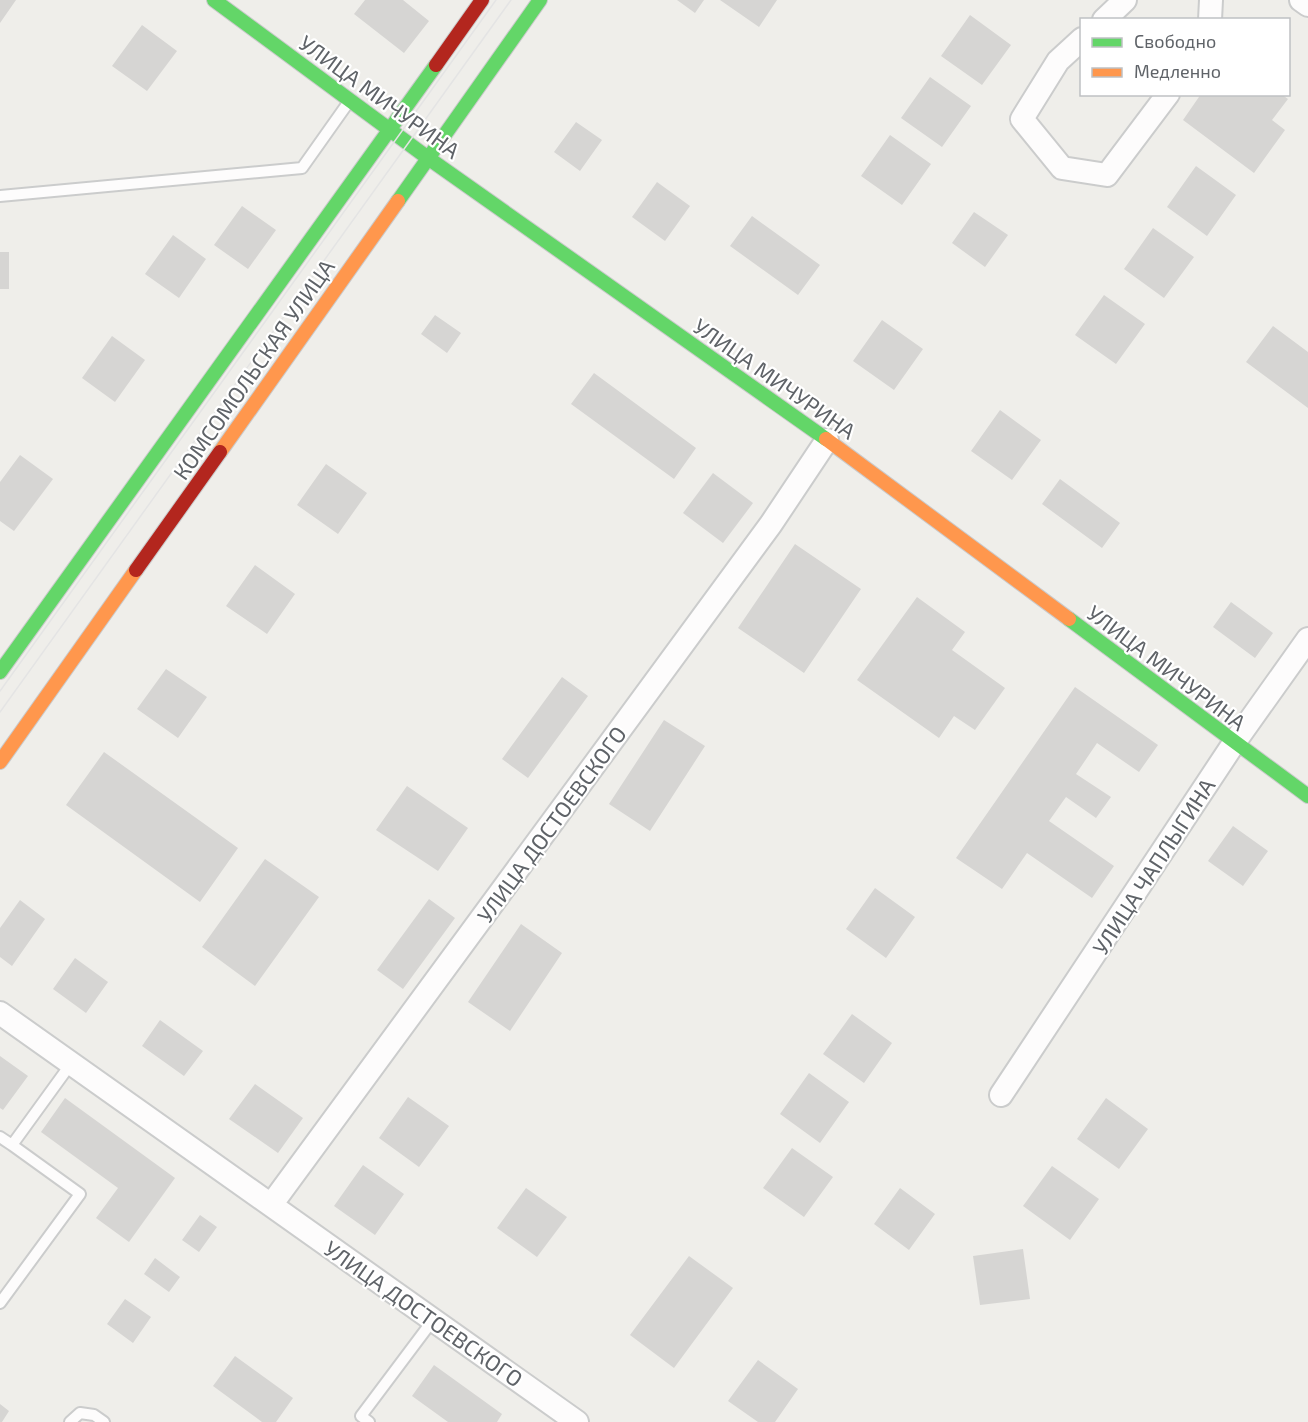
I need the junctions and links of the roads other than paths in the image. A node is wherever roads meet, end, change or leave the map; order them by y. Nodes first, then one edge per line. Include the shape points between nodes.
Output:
1 (214, 0) edge
2 (482, 0) edge
3 (540, 0) edge
4 (1125, 0) edge
5 (1211, 0) edge
6 (1301, 0) edge
7 (1308, 5) edge
8 (1106, 18) edge
9 (1210, 18) edge
10 (1080, 41) edge
11 (1166, 96) edge
12 (350, 100) junction
13 (389, 129) junction
14 (428, 158) junction
15 (0, 196) edge
16 (827, 440) junction
17 (1308, 639) edge
18 (0, 672) edge
19 (1234, 743) junction
20 (0, 762) edge
21 (1308, 796) edge
22 (0, 1013) edge
23 (70, 1065) junction
24 (1001, 1095) dead end
25 (0, 1137) edge
26 (12, 1145) junction
27 (271, 1205) junction
28 (0, 1303) edge
29 (433, 1320) junction
30 (70, 1422) edge
31 (104, 1422) edge
32 (369, 1422) edge
33 (577, 1422) edge

1 - 12 main road, УЛИЦА МИЧУРИНА
2 - 13 main road, КОМСОМОЛЬСКАЯ УЛИЦА
3 - 14 main road, КОМСОМОЛЬСКАЯ УЛИЦА
4 - 8 street
5 - 9 street
6 - 7 street
10 - 11 street via 1058,61 1022,119 1062,168 1107,175
12 - 13 main road, УЛИЦА МИЧУРИНА
12 - 15 lane via 302,168
13 - 14 main road, УЛИЦА МИЧУРИНА
13 - 18 main road, КОМСОМОЛЬСКАЯ УЛИЦА
14 - 16 main road, УЛИЦА МИЧУРИНА
14 - 20 main road, КОМСОМОЛЬСКАЯ УЛИЦА
16 - 19 main road, УЛИЦА МИЧУРИНА
16 - 27 street, УЛИЦА ДОСТОЕВСКОГО via 771,524
17 - 19 street, УЛИЦА ЧАПЛЫГИНА
19 - 21 main road, УЛИЦА МИЧУРИНА
19 - 24 street, УЛИЦА ЧАПЛЫГИНА
22 - 23 street, УЛИЦА ДОСТОЕВСКОГО
23 - 26 lane
23 - 27 street, УЛИЦА ДОСТОЕВСКОГО
25 - 26 lane
26 - 28 lane via 80,1194
27 - 29 street, УЛИЦА ДОСТОЕВСКОГО
29 - 32 lane via 361,1416
29 - 33 street, УЛИЦА ДОСТОЕВСКОГО
30 - 31 lane via 80,1413 94,1415

